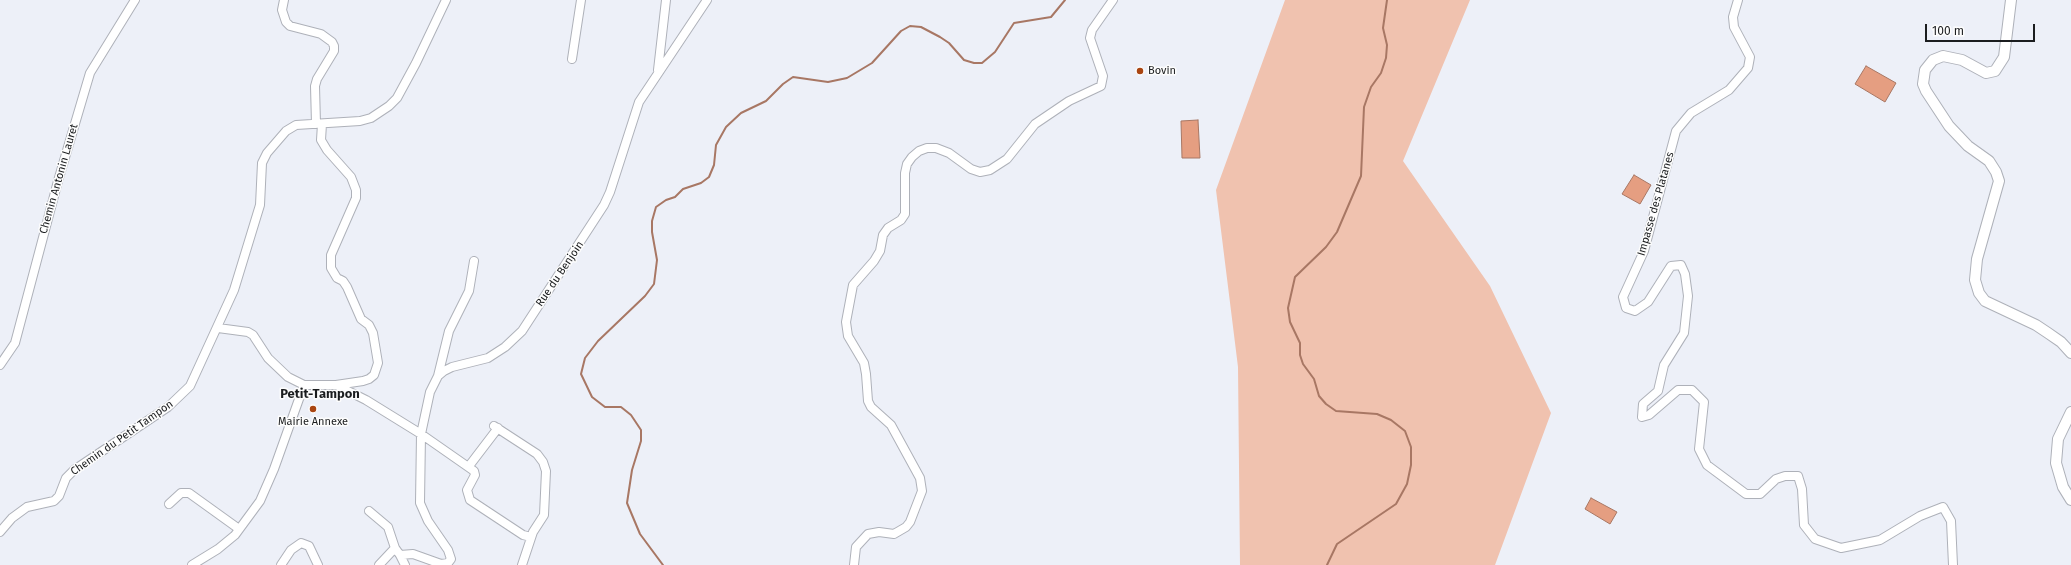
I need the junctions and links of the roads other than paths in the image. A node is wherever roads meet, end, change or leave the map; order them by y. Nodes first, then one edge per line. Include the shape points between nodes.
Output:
1 (135, 0) edge
2 (284, 0) edge
3 (446, 0) edge
4 (581, 0) edge
5 (666, 0) edge
6 (707, 0) edge
7 (1113, 0) edge
8 (1738, 0) edge
9 (2012, 0) edge
10 (572, 59) dead end
11 (658, 71) junction
12 (319, 124) junction
13 (474, 261) dead end
14 (218, 328) junction
15 (2071, 353) edge
16 (0, 365) edge
17 (438, 376) junction
18 (304, 385) junction
19 (336, 385) junction
20 (2071, 412) edge
21 (421, 434) junction
22 (469, 466) junction
23 (2071, 500) edge
24 (169, 504) dead end
25 (369, 512) dead end
26 (238, 529) junction
27 (0, 532) edge
28 (531, 538) junction
29 (398, 551) junction
30 (192, 565) edge
31 (281, 565) edge
32 (318, 565) edge
33 (379, 565) edge
34 (405, 565) edge
35 (522, 565) edge
36 (854, 565) edge
37 (1953, 565) edge

1 - 16 street, Chemin Antonin Lauret via 90,73 15,343
2 - 12 street via 282,10 290,26 321,34 334,46 334,51 315,86
3 - 12 street, Chemin du Petit Tampon via 416,63 397,98 389,106 360,121
4 - 10 street
5 - 11 street, Rue du Benjoin
6 - 11 street, Rue du Benjoin via 672,55
7 - 36 street via 1092,30 1090,38 1104,76 1101,86 1069,102 1035,124 1006,159 990,170 980,172 971,169 949,153 936,148 919,151 907,164 905,214 901,220 888,228 874,261 853,285 846,322 848,336 864,363 868,401 891,425 920,478 922,491 906,528 894,534 868,534 856,547
8 - 37 street, Impasse des Platanes via 1733,17 1734,27 1750,57 1748,68 1729,90 1691,113 1676,131 1644,251 1623,297 1626,308 1635,311 1648,302 1671,266 1681,265 1688,296 1684,333 1664,365 1658,392 1643,404 1642,417 1649,415 1678,390 1692,390 1704,402 1699,449 1707,465 1746,494 1760,494 1776,479 1798,476 1802,489 1804,525 1815,539 1841,548 1880,540 1920,516 1943,508 1951,521
9 - 15 main road via 2004,57 1994,71 1986,73 1962,60 1943,56 1933,60 1925,70 1923,84 1949,126 1968,146 1989,161 1999,182 1976,259 1975,280 1979,293 1985,301 2036,325 2061,342
11 - 17 street, Rue du Benjoin via 636,108 604,205 522,331 496,353 479,361 452,367
12 - 14 street, Chemin du Petit Tampon via 296,126 286,131 262,163 260,205 234,290
12 - 19 street via 321,140 351,177 356,190 356,198 332,255 331,268 347,287 361,319 374,333 378,363 374,375 369,379
13 - 17 street via 469,291 449,331
14 - 18 street via 253,335 276,367
14 - 27 street, Chemin du Petit Tampon via 190,386 181,396 74,470 66,478 59,496 54,501 27,507 12,518
17 - 21 street via 430,392
18 - 19 street
18 - 26 street via 260,501
19 - 21 street
20 - 23 main road via 2058,439 2056,463 2063,488
21 - 22 street
21 - 29 street via 420,503 451,559 448,563 441,564
22 - 28 street via 475,475 467,490 470,500
22 - 28 street via 496,427 537,454 546,471 544,514
24 - 26 street via 181,493 189,493
25 - 29 street via 388,527
26 - 30 street via 218,549
28 - 35 street
29 - 33 street
29 - 34 street
31 - 32 street via 291,550 301,543 309,546

